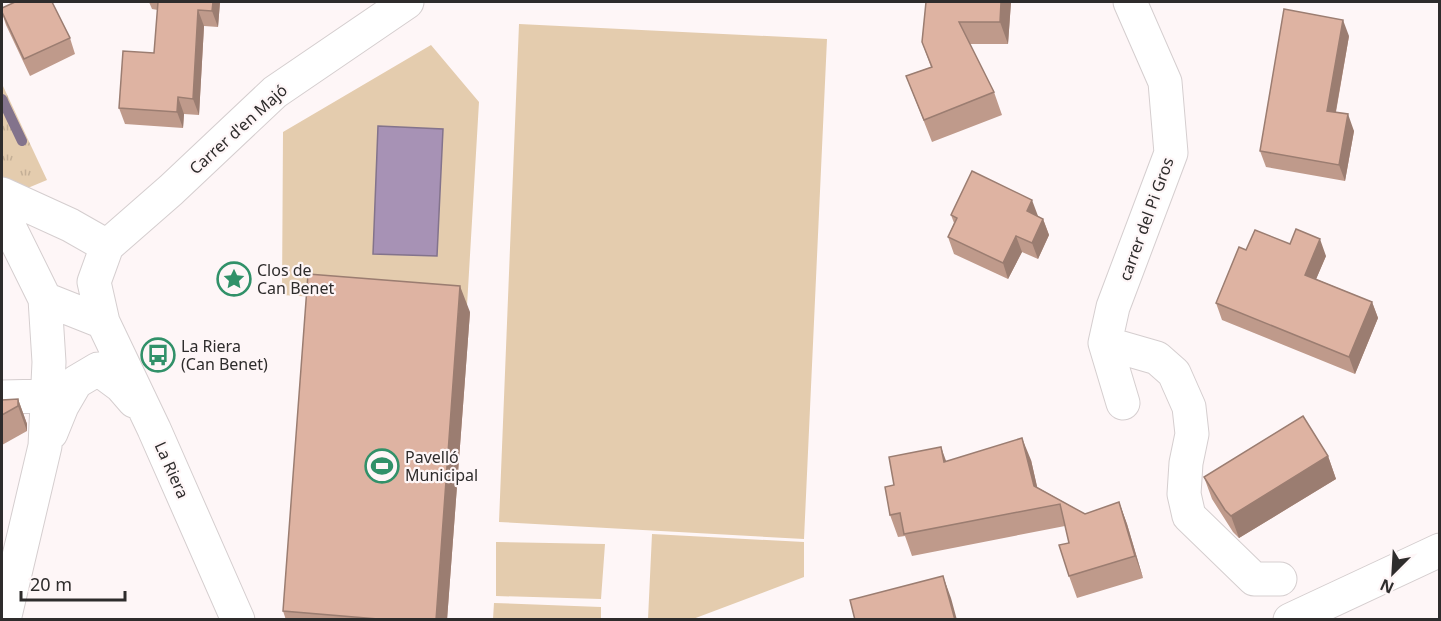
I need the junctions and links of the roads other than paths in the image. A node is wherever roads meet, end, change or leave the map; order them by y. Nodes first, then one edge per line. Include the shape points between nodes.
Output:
1 (407, 2) edge
2 (1130, 2) edge
3 (2, 194) edge
4 (2, 212) edge
5 (70, 225) junction
6 (107, 246) junction
7 (21, 250) junction
8 (45, 299) junction
9 (103, 322) junction
10 (1105, 343) junction
11 (46, 396) junction
12 (2, 397) edge
13 (1123, 403) dead end
14 (154, 429) junction
15 (45, 446) junction
16 (1440, 550) edge
17 (1280, 579) dead end
18 (4, 620) edge
19 (238, 620) edge
20 (1290, 620) edge

1 - 6 street, Carrer d'en Majó via 275,92
2 - 10 street, carrer del Pi Gros via 1165,82 1171,153 1113,307
3 - 5 street
4 - 7 street
5 - 6 street
5 - 7 street
6 - 9 street, La Riera via 94,282
7 - 8 street
8 - 9 street
8 - 11 street via 49,362
9 - 14 street, La Riera
10 - 13 street, carrer del Pi Gros
10 - 17 street via 1157,358 1174,373 1189,407 1192,434 1184,494 1189,516 1254,579
11 - 12 street
11 - 15 street
14 - 15 street via 121,386 98,369 76,382
14 - 19 street, La Riera
15 - 18 street
16 - 20 street

